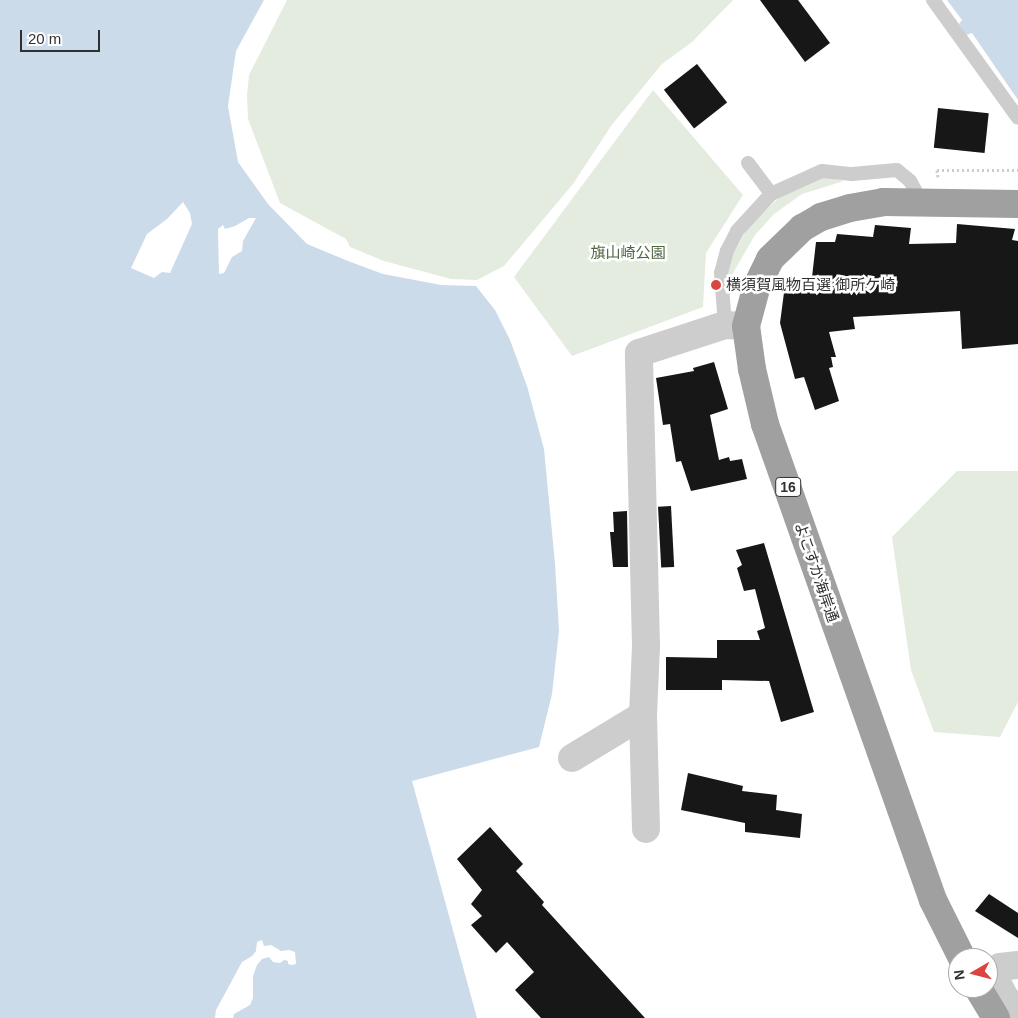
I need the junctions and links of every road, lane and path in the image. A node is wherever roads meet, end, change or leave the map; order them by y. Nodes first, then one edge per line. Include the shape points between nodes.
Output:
1 (933, 0) edge
2 (1018, 118) edge
3 (748, 163) dead end
4 (937, 170) dead end
5 (1018, 170) edge
6 (772, 194) junction
7 (915, 201) junction
8 (1018, 204) edge
9 (736, 326) junction
10 (644, 715) junction
11 (572, 758) dead end
12 (646, 829) dead end
13 (957, 948) edge
14 (1018, 965) edge
15 (984, 998) edge
16 (1018, 1014) edge
17 (996, 1018) edge

1 - 2 lane
3 - 6 lane
4 - 5 path
6 - 7 lane via 822,171 852,174 897,170 910,181 915,190
6 - 9 lane via 738,231 727,251 722,273
7 - 8 highway, よこすか海岸通 / 16
7 - 9 highway, よこすか海岸通 / 16 via 850,208 821,217 802,228 770,259
9 - 10 street via 639,353 646,646
9 - 13 highway, よこすか海岸通 / 16 via 752,369 766,424 933,900
10 - 11 street
10 - 12 street
14 - 16 street via 1000,967 996,980
15 - 17 highway

